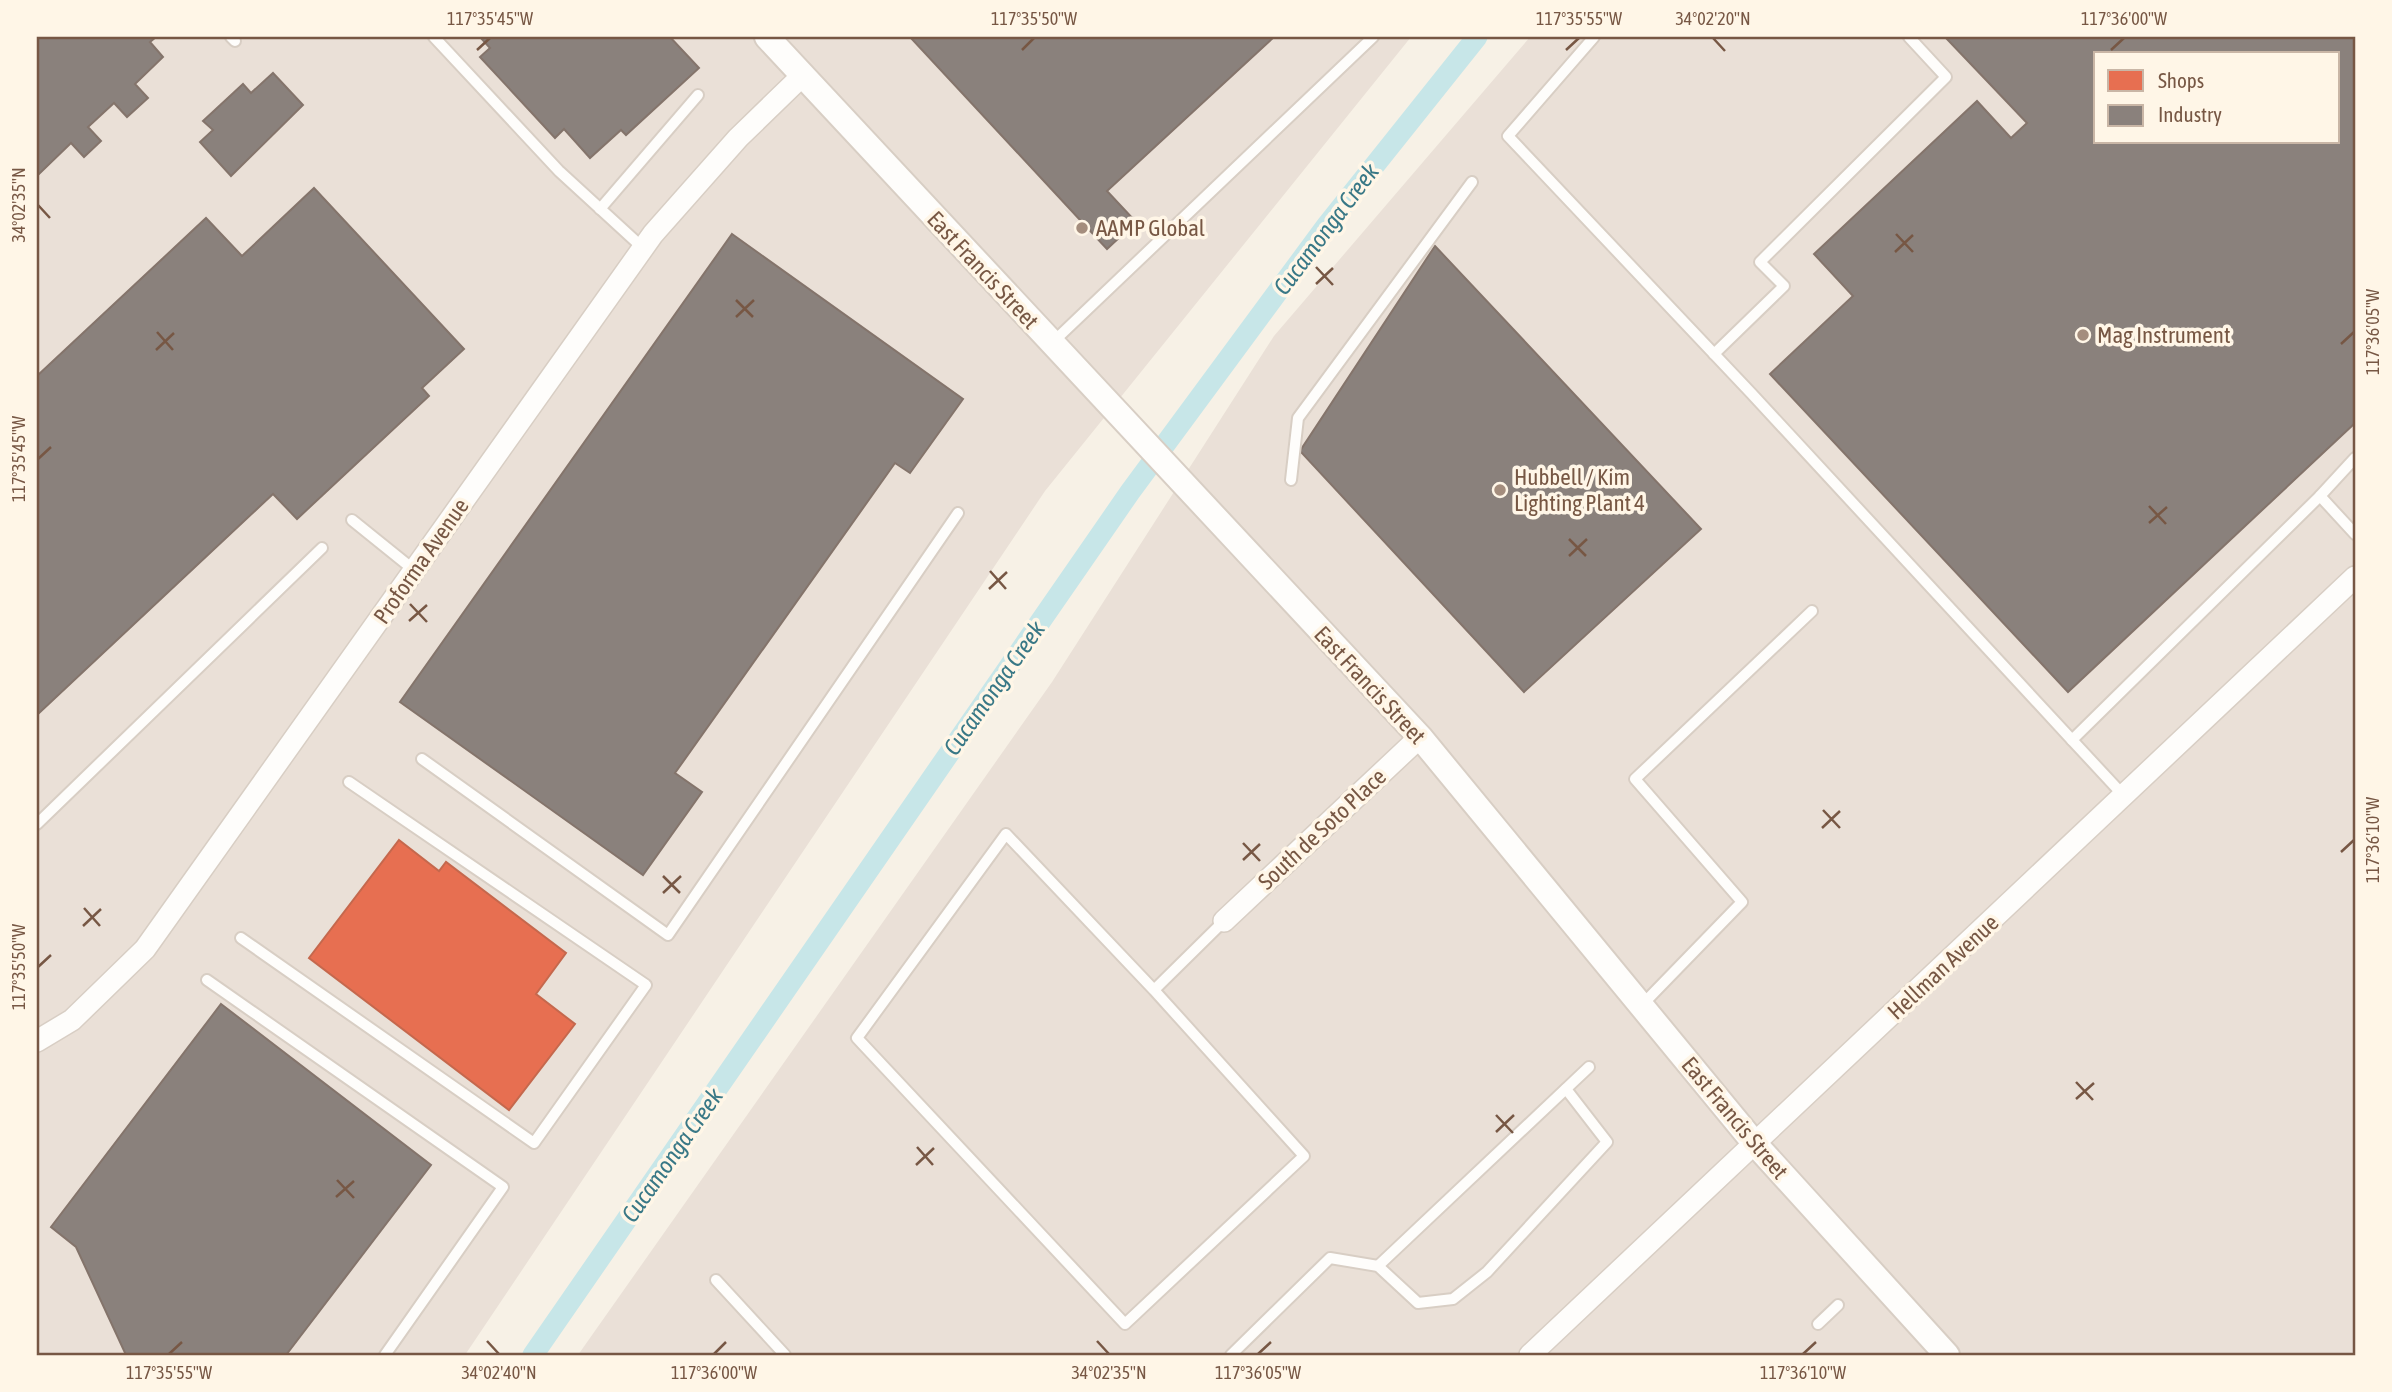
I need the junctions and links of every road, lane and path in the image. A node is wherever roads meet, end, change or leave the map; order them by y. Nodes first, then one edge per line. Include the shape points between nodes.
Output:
1 (434, 37) edge
2 (767, 37) edge
3 (1373, 37) edge
4 (1594, 37) edge
5 (1909, 37) edge
6 (803, 75) junction
7 (698, 95) dead end
8 (1472, 182) dead end
9 (600, 209) junction
10 (643, 248) junction
11 (1052, 343) junction
12 (1714, 354) junction
13 (2355, 458) edge
14 (1291, 480) dead end
15 (2320, 496) junction
16 (958, 513) dead end
17 (352, 520) dead end
18 (2355, 534) edge
19 (322, 548) dead end
20 (414, 570) junction
21 (2355, 577) edge
22 (1812, 611) dead end
23 (1420, 737) junction
24 (2072, 740) junction
25 (422, 759) dead end
26 (349, 782) dead end
27 (2124, 796) junction
28 (37, 824) edge
29 (1224, 921) joint
30 (242, 938) dead end
31 (206, 980) dead end
32 (1154, 990) junction
33 (1641, 1006) junction
34 (37, 1041) edge
35 (1589, 1067) dead end
36 (1566, 1089) junction
37 (1756, 1145) junction
38 (1378, 1266) junction
39 (716, 1280) dead end
40 (1838, 1305) dead end
41 (1818, 1324) dead end
42 (385, 1355) edge
43 (785, 1355) edge
44 (1231, 1355) edge
45 (1530, 1355) edge
46 (1947, 1355) edge

1 - 9 lane
2 - 6 street, East Francis Street
3 - 11 lane
4 - 12 lane via 1508,136
5 - 12 lane via 1946,77 1760,262 1784,286
6 - 10 street, Proforma Avenue via 738,138
6 - 11 street, East Francis Street
7 - 9 lane
8 - 14 lane via 1298,418
9 - 10 lane
10 - 20 street, Proforma Avenue
11 - 23 street, East Francis Street
12 - 24 lane
13 - 15 lane
15 - 18 lane
15 - 24 lane
16 - 25 lane via 668,935
17 - 20 lane
19 - 28 lane
20 - 34 street, Proforma Avenue via 145,949 72,1020
21 - 27 street, Hellman Avenue
22 - 33 lane via 1635,779 1742,902
23 - 29 street, South de Soto Place
23 - 33 street, East Francis Street
24 - 27 lane
26 - 30 lane via 646,985 534,1143
27 - 37 street, Hellman Avenue
29 - 32 lane
31 - 42 lane via 503,1187
32 - 32 lane via 1006,834 857,1038 1125,1324 1304,1156
33 - 37 street, East Francis Street
35 - 36 lane
36 - 38 lane
36 - 38 lane via 1607,1142 1487,1272 1453,1299 1418,1303
37 - 45 street, Hellman Avenue
37 - 46 street, East Francis Street
38 - 44 lane via 1330,1258
39 - 43 lane
40 - 41 lane

